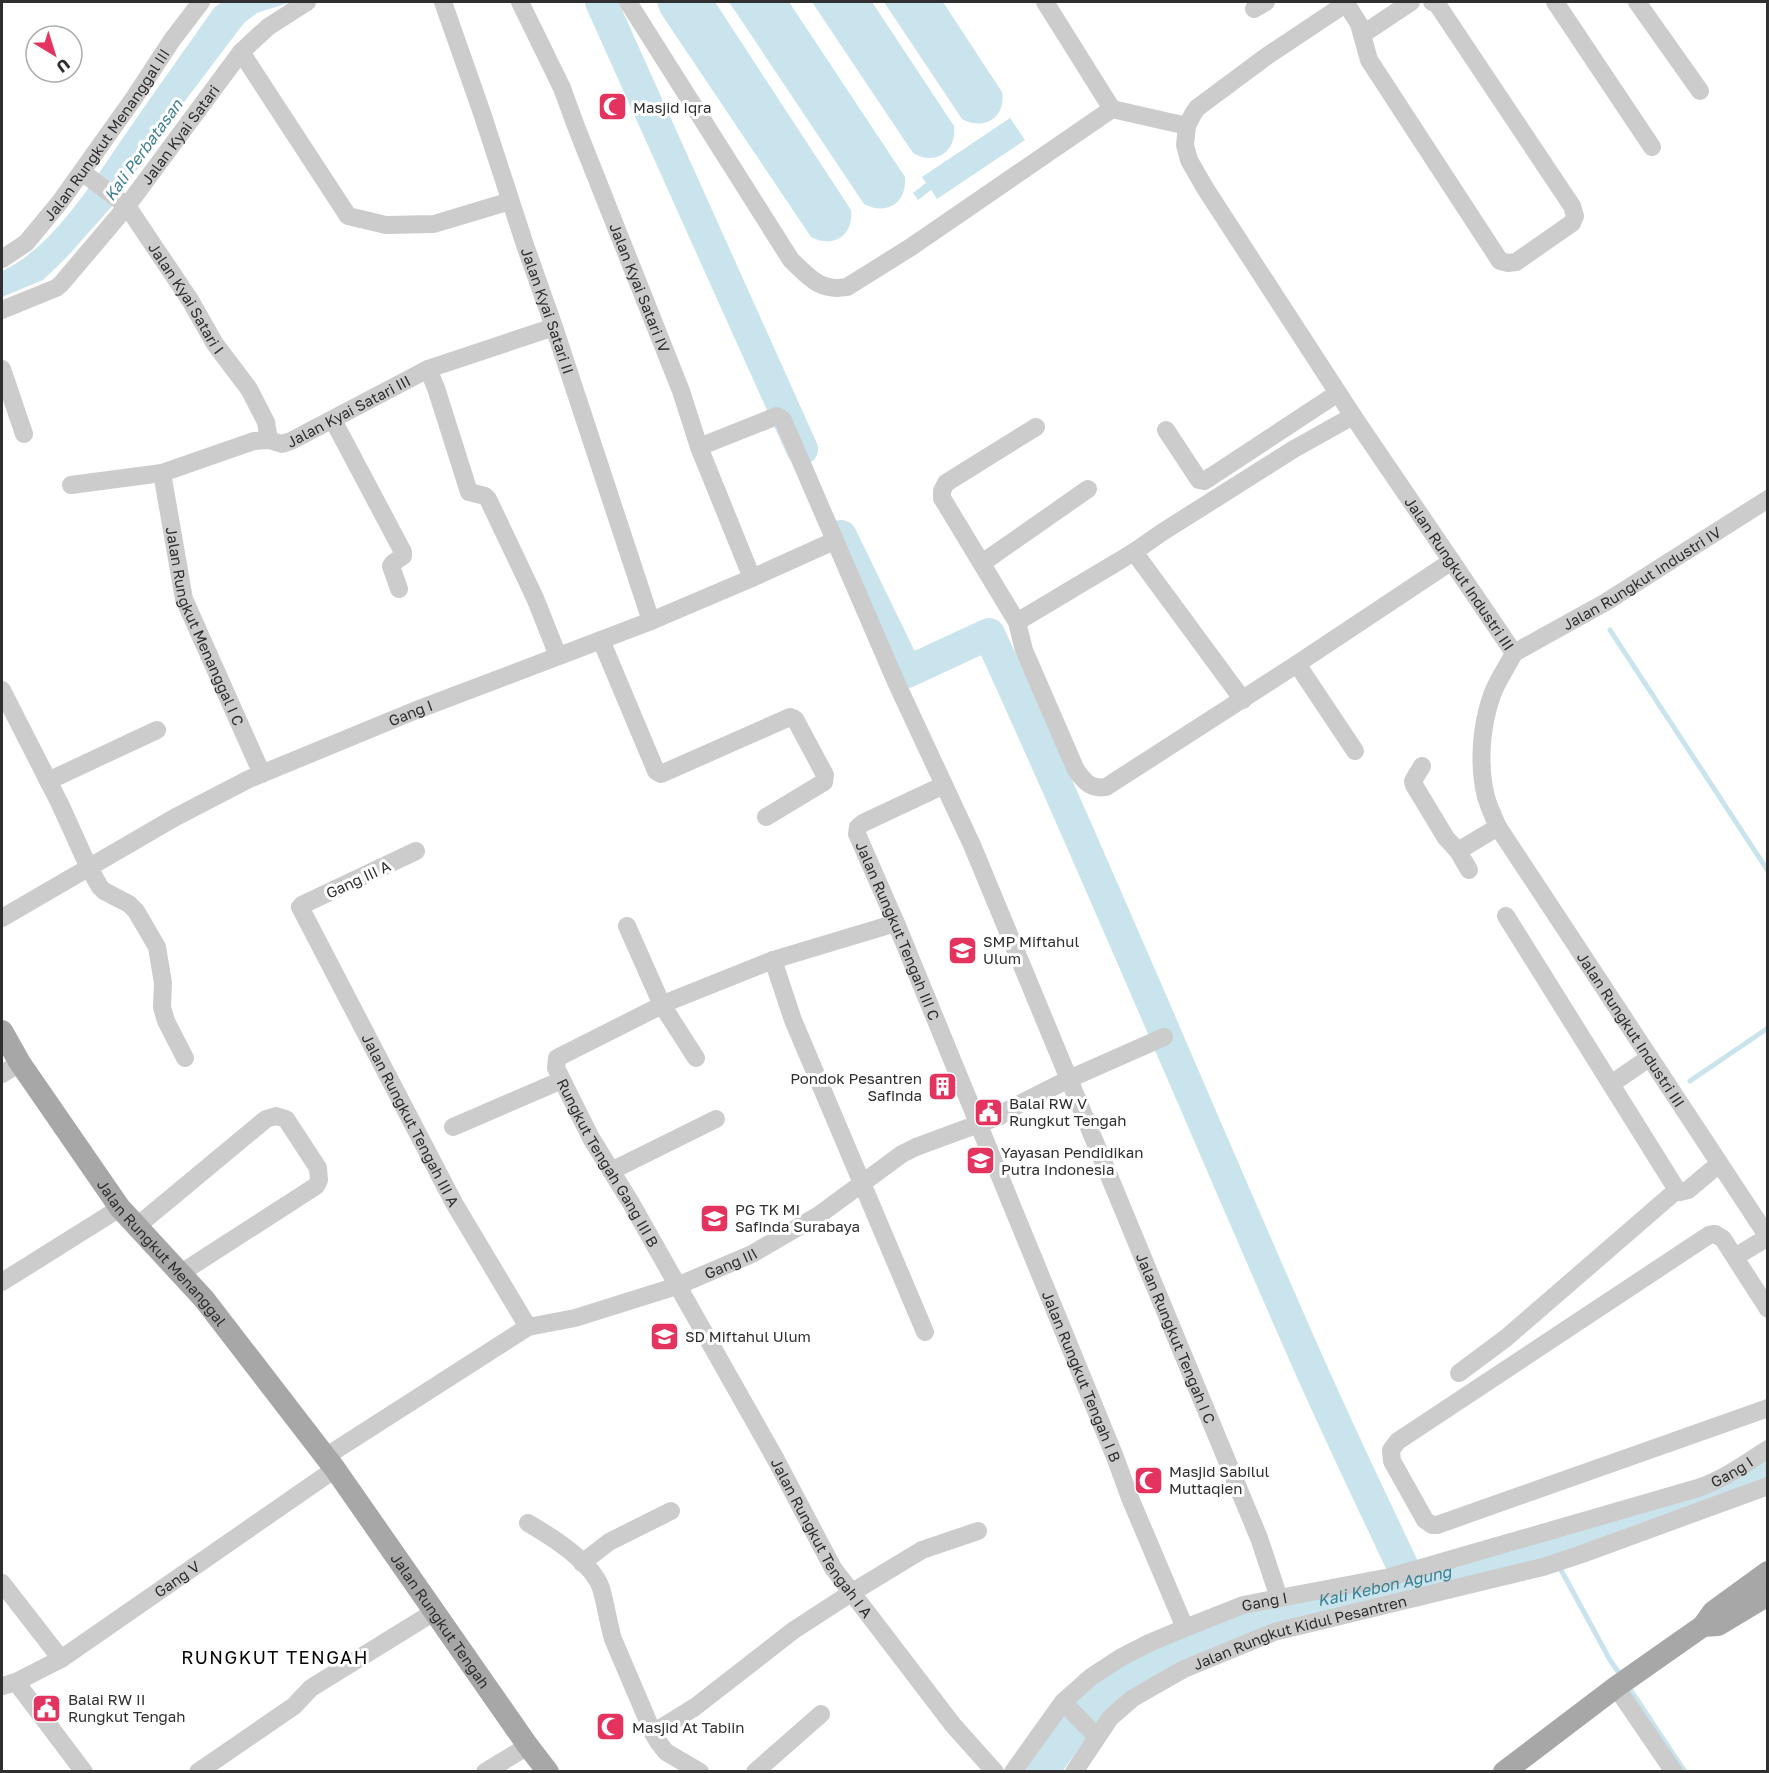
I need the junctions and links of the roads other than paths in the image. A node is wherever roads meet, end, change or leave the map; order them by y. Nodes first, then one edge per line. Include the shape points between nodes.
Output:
1 (201, 2) edge
2 (307, 2) edge
3 (443, 2) edge
4 (520, 2) edge
5 (628, 2) edge
6 (1045, 2) edge
7 (1347, 2) edge
8 (1411, 2) edge
9 (1432, 2) edge
10 (1555, 2) edge
11 (1637, 2) edge
12 (1363, 34) junction
13 (241, 52) junction
14 (1700, 91) dead end
15 (1112, 109) junction
16 (1187, 126) junction
17 (1653, 147) dead end
18 (86, 176) junction
19 (510, 201) junction
20 (124, 203) junction
21 (2, 259) edge
22 (2, 310) edge
23 (554, 327) junction
24 (2, 369) edge
25 (428, 369) junction
26 (1338, 393) junction
27 (1353, 416) junction
28 (333, 420) junction
29 (1036, 427) dead end
30 (1166, 430) dead end
31 (24, 434) dead end
32 (268, 440) junction
33 (699, 447) junction
34 (162, 473) junction
35 (70, 485) dead end
36 (1088, 489) dead end
37 (1767, 499) edge
38 (834, 541) junction
39 (1134, 552) junction
40 (1452, 561) junction
41 (982, 563) junction
42 (752, 578) junction
43 (399, 589) dead end
44 (651, 621) junction
45 (1017, 622) junction
46 (601, 640) junction
47 (1514, 653) junction
48 (558, 656) junction
49 (1298, 664) junction
50 (2, 690) edge
51 (1243, 700) junction
52 (158, 730) dead end
53 (1355, 751) dead end
54 (1422, 766) dead end
55 (262, 774) junction
56 (48, 781) junction
57 (944, 785) junction
58 (765, 817) dead end
59 (1498, 828) junction
60 (416, 851) dead end
61 (1458, 851) junction
62 (89, 868) junction
63 (1469, 870) dead end
64 (300, 907) joint
65 (1506, 916) dead end
66 (2, 918) edge
67 (896, 922) junction
68 (627, 926) dead end
69 (773, 960) junction
70 (662, 1005) junction
71 (2, 1031) edge
72 (1164, 1037) dead end
73 (185, 1058) dead end
74 (696, 1058) dead end
75 (1649, 1058) junction
76 (11, 1069) edge
77 (1069, 1079) junction
78 (562, 1080) junction
79 (1611, 1084) junction
80 (716, 1119) dead end
81 (978, 1124) junction
82 (453, 1128) dead end
83 (1719, 1164) junction
84 (611, 1170) junction
85 (861, 1184) junction
86 (1677, 1190) junction
87 (120, 1208) junction
88 (136, 1227) junction
89 (1767, 1237) edge
90 (1735, 1257) junction
91 (181, 1273) junction
92 (2, 1282) edge
93 (677, 1286) junction
94 (1767, 1309) edge
95 (528, 1327) junction
96 (925, 1332) dead end
97 (1459, 1373) dead end
98 (1767, 1408) edge
99 (1767, 1449) edge
100 (330, 1463) junction
101 (1767, 1486) edge
102 (670, 1511) dead end
103 (528, 1523) dead end
104 (978, 1531) dead end
105 (582, 1563) junction
106 (1767, 1572) edge
107 (2, 1583) edge
108 (851, 1593) junction
109 (1767, 1595) edge
110 (434, 1612) junction
111 (1270, 1613) junction
112 (1703, 1626) junction
113 (1185, 1628) junction
114 (60, 1659) junction
115 (1623, 1682) junction
116 (9, 1684) edge
117 (1066, 1706) junction
118 (821, 1714) dead end
119 (1090, 1730) junction
120 (652, 1733) junction
121 (528, 1746) junction
122 (84, 1772) edge
123 (198, 1772) edge
124 (485, 1772) edge
125 (548, 1772) edge
126 (700, 1772) edge
127 (755, 1772) edge
128 (995, 1772) edge
129 (1013, 1772) edge
130 (1074, 1772) edge
131 (1504, 1772) edge
132 (1674, 1772) edge

1 - 18 street, Jalan Rungkut Menanggal III via 172,40
2 - 13 street, Jalan Kyai Satari via 268,27
3 - 19 street, Jalan Kyai Satari II
4 - 33 street, Jalan Kyai Satari IV via 567,99 681,391
5 - 15 street via 791,260 813,281 826,287 847,287
6 - 15 street
7 - 12 street
7 - 16 street via 1197,108
8 - 12 street
9 - 12 street via 1572,206 1572,223 1516,262 1500,261 1369,60
10 - 17 street
11 - 14 street
13 - 19 street via 348,216 386,225 434,225
13 - 20 street, Jalan Kyai Satari
15 - 16 street
16 - 26 street, Jalan Rungkut Industri III via 1187,153 1204,188
18 - 20 street, Jalan Kyai Satari I
18 - 21 street, Jalan Rungkut Menanggal III via 26,243
19 - 23 street, Jalan Kyai Satari II
20 - 22 street, Jalan Kyai Satari via 61,284
20 - 32 street, Jalan Kyai Satari I via 215,344 249,389 266,422
23 - 25 street, Jalan Kyai Satari III
23 - 44 street, Jalan Kyai Satari II
24 - 31 street
25 - 28 street, Jalan Kyai Satari III
25 - 48 street via 470,492 489,499
26 - 27 street, Jalan Rungkut Industri III
26 - 30 street via 1204,480 1199,480
27 - 39 street via 1294,449
27 - 40 street, Jalan Rungkut Industri III
28 - 32 street, Jalan Kyai Satari III via 282,444
28 - 43 street via 403,552 391,566
29 - 41 street via 946,483 942,491 942,498
32 - 34 street, Jalan Kyai Satari III via 254,441
33 - 38 street, Jalan Rungkut Tengah I C via 781,417
33 - 42 street, Jalan Kyai Satari IV
34 - 35 street, Jalan Kyai Satari III
34 - 55 street, Jalan Rungkut Menanggal I C via 184,599
36 - 41 street
37 - 47 street, Jalan Rungkut Industri IV via 1606,602
38 - 42 street, Gang I
38 - 57 street, Jalan Rungkut Tengah I C
39 - 45 street
39 - 51 street
40 - 47 street, Jalan Rungkut Industri III
40 - 49 street
41 - 45 street
42 - 44 street, Gang I
44 - 46 street, Gang I
45 - 51 street via 1024,650 1077,770 1095,788 1106,788
46 - 48 street, Gang I
46 - 58 street via 658,773 790,717 795,719 825,775 824,782
47 - 59 street, Jalan Rungkut Industri III via 1492,694 1482,746 1486,798
48 - 55 street, Gang I
49 - 51 street
49 - 53 street
50 - 56 street
52 - 56 street
54 - 61 street via 1414,785
55 - 62 street, Gang I via 174,818
56 - 62 street
57 - 67 street, Jalan Rungkut Tengah III C via 858,827 857,834
57 - 77 street, Jalan Rungkut Tengah I C
59 - 61 street
59 - 75 street, Jalan Rungkut Industri III
60 - 64 street, Gang III A
61 - 63 street
62 - 66 street, Gang I
62 - 73 street via 104,891 136,911 157,947 162,1006
64 - 95 street, Jalan Rungkut Tengah III A via 454,1203
65 - 79 street
67 - 69 street, Rungkut Tengah Gang III B
67 - 81 street, Jalan Rungkut Tengah III C
68 - 70 street
69 - 70 street, Rungkut Tengah Gang III B
69 - 85 street via 793,1020
70 - 74 street
70 - 78 street, Rungkut Tengah Gang III B via 557,1058 556,1068
71 - 76 main road, Jalan Rungkut Menanggal
72 - 77 street, Gang III
75 - 79 street
75 - 83 street, Jalan Rungkut Industri III
76 - 87 main road, Jalan Rungkut Menanggal
77 - 81 street, Gang III
77 - 111 street, Jalan Rungkut Tengah I C via 1259,1538
78 - 82 street
78 - 84 street, Rungkut Tengah Gang III B
79 - 86 street
80 - 84 street
81 - 85 street, Gang III via 902,1154
81 - 113 street, Jalan Rungkut Tengah I B
83 - 86 street via 1688,1190
83 - 89 street, Jalan Rungkut Industri III
84 - 93 street, Rungkut Tengah Gang III B
85 - 93 street, Gang III via 819,1215 752,1254
85 - 96 street
86 - 97 street via 1506,1338
87 - 88 main road, Jalan Rungkut Menanggal
87 - 92 street
88 - 91 main road, Jalan Rungkut Menanggal
88 - 91 street via 266,1119 286,1119 318,1168 316,1186
89 - 90 street
90 - 94 street
90 - 98 street via 1723,1239 1709,1235 1398,1441 1391,1450 1392,1461 1425,1520 1437,1525
91 - 100 main road, Jalan Rungkut Menanggal
93 - 95 street, Gang III via 575,1318
93 - 108 street, Jalan Rungkut Tengah I A via 833,1568
95 - 100 street, Gang III
99 - 111 street, Gang I via 1698,1488
100 - 110 main road, Jalan Rungkut Tengah
100 - 114 street, Gang V
101 - 111 street, Jalan Rungkut Kidul Pesantren via 1543,1567
102 - 105 street via 609,1542
103 - 105 street via 559,1541
104 - 108 street via 922,1550
105 - 120 street via 601,1586 613,1639
106 - 112 main road via 1713,1612
107 - 114 street
108 - 120 street via 794,1630 695,1707
108 - 128 street, Jalan Rungkut Tengah I A via 953,1725
109 - 112 main road via 1718,1624
110 - 121 main road, Jalan Rungkut Tengah
110 - 123 street via 311,1688 294,1706
111 - 113 street, Gang I via 1237,1606
111 - 119 street, Jalan Rungkut Kidul Pesantren via 1133,1698
112 - 115 main road
113 - 117 street, Gang I via 1120,1658 1091,1677
114 - 116 street, Gang V
115 - 131 main road
115 - 132 street
116 - 122 street
117 - 119 street
117 - 129 street, Gang I
118 - 127 street
119 - 130 street, Jalan Rungkut Kidul Pesantren
120 - 126 street via 666,1752
121 - 124 street
121 - 125 main road, Jalan Rungkut Tengah

